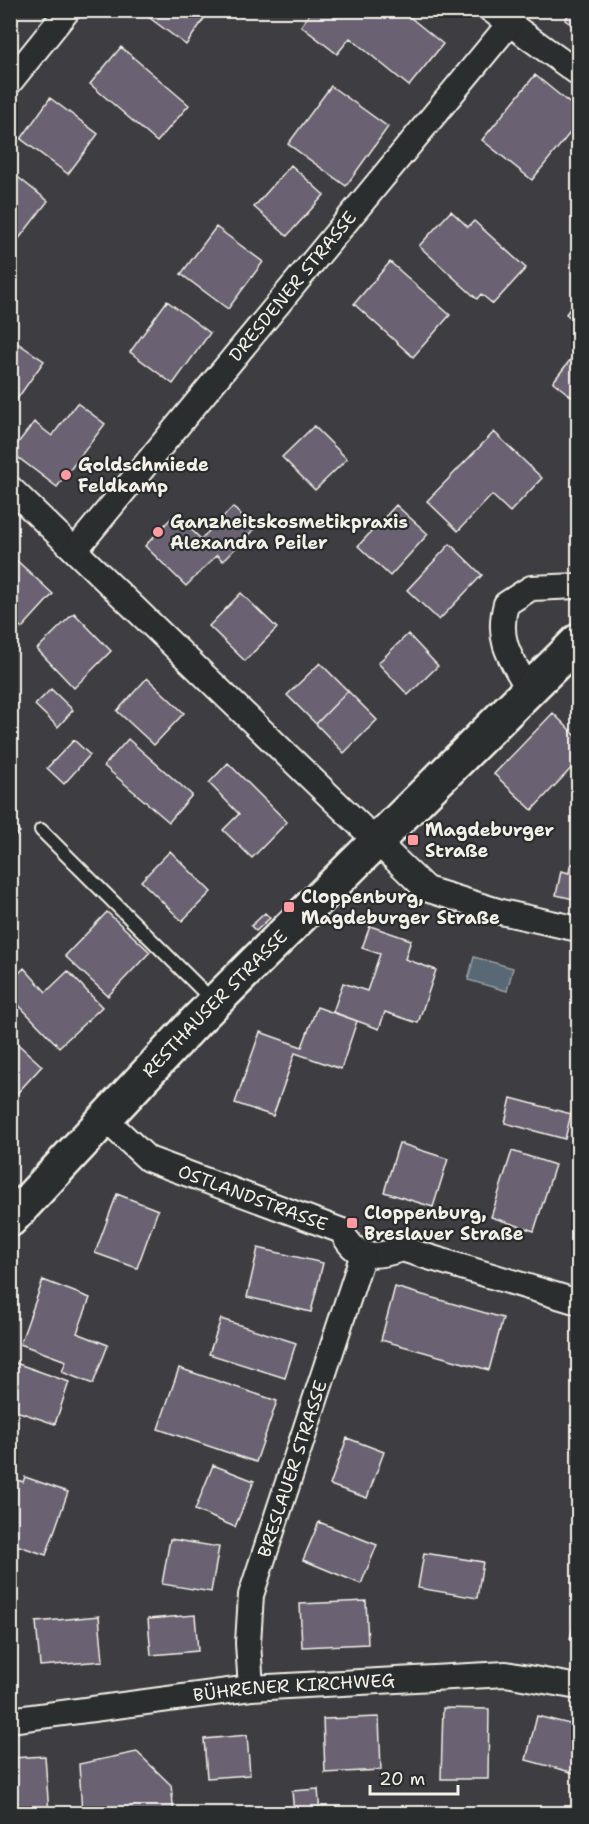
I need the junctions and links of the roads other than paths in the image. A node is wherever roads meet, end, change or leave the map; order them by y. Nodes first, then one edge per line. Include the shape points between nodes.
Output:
1 (68, 10) edge
2 (500, 17) edge
3 (579, 74) edge
4 (10, 82) edge
5 (10, 488) edge
6 (75, 550) junction
7 (579, 586) edge
8 (579, 641) edge
9 (529, 690) junction
10 (41, 830) dead end
11 (375, 841) junction
12 (579, 929) edge
13 (214, 1003) junction
14 (104, 1118) junction
15 (10, 1220) edge
16 (363, 1254) junction
17 (579, 1302) edge
18 (579, 1687) edge
19 (251, 1688) junction
20 (10, 1720) edge

1 - 4 street
2 - 3 street
2 - 6 street, DRESDENER STRASSE
5 - 6 street
6 - 11 street
7 - 9 street via 531,588 506,604 501,624 506,649
8 - 9 street, RESTHAUSER STRASSE
9 - 11 street, RESTHAUSER STRASSE
10 - 13 lane
11 - 12 street via 426,889 501,912
11 - 13 street, RESTHAUSER STRASSE
13 - 14 street, RESTHAUSER STRASSE
14 - 15 street, RESTHAUSER STRASSE
14 - 16 street, OSTLANDSTRASSE via 148,1159 342,1231 348,1244
16 - 17 street via 382,1256 402,1249
16 - 19 street, BRESLAUER STRASSE via 251,1595
18 - 19 street, BÜHRENER KIRCHWEG via 506,1674
19 - 20 street, BÜHRENER KIRCHWEG

